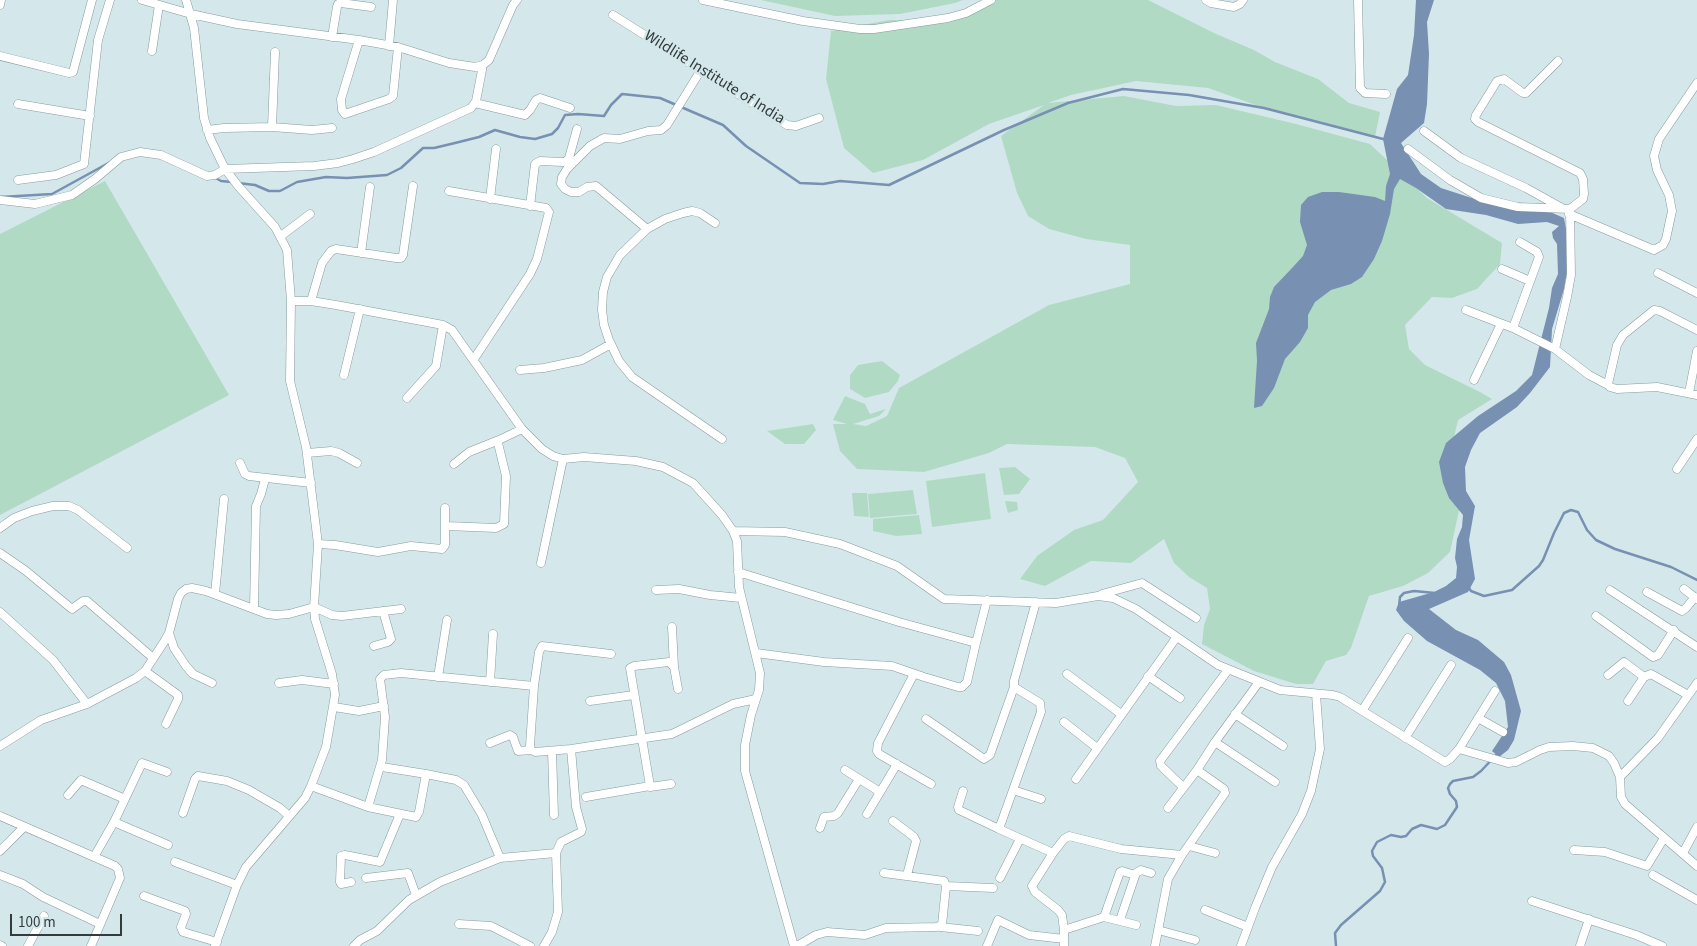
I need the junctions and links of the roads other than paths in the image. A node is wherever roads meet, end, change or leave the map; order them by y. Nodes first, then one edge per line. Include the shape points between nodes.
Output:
1 (1, 0) edge
2 (92, 0) edge
3 (110, 0) edge
4 (142, 0) edge
5 (186, 0) edge
6 (394, 0) edge
7 (517, 0) edge
8 (703, 0) edge
9 (992, 0) edge
10 (1206, 0) edge
11 (1243, 0) edge
12 (1358, 0) edge
13 (159, 4) junction
14 (0, 5) edge
15 (371, 7) dead end
16 (191, 14) junction
17 (613, 15) dead end
18 (332, 37) junction
19 (359, 40) junction
20 (389, 46) junction
21 (398, 47) junction
22 (152, 51) dead end
23 (275, 52) dead end
24 (0, 56) edge
25 (1558, 61) dead end
26 (483, 65) junction
27 (701, 70) junction
28 (1697, 83) edge
29 (1386, 94) dead end
30 (18, 104) dead end
31 (475, 104) junction
32 (570, 108) dead end
33 (90, 116) junction
34 (819, 118) dead end
35 (272, 127) junction
36 (332, 128) dead end
37 (577, 129) dead end
38 (208, 130) junction
39 (1424, 131) dead end
40 (496, 149) dead end
41 (1408, 149) dead end
42 (226, 169) junction
43 (18, 180) dead end
44 (413, 186) dead end
45 (370, 187) dead end
46 (449, 191) dead end
47 (490, 198) junction
48 (0, 200) edge
49 (530, 206) junction
50 (1567, 211) junction
51 (310, 214) dead end
52 (716, 223) dead end
53 (647, 229) junction
54 (281, 236) junction
55 (1520, 242) dead end
56 (361, 253) junction
57 (1502, 268) dead end
58 (1658, 273) dead end
59 (1530, 281) junction
60 (1697, 293) edge
61 (291, 301) junction
62 (311, 301) junction
63 (360, 309) junction
64 (1466, 310) dead end
65 (1501, 324) junction
66 (443, 325) junction
67 (1513, 328) junction
68 (1697, 330) edge
69 (611, 344) junction
70 (1554, 349) junction
71 (1697, 351) edge
72 (474, 359) junction
73 (1696, 363) edge
74 (520, 370) dead end
75 (344, 375) dead end
76 (1474, 380) dead end
77 (1608, 385) junction
78 (1693, 394) edge
79 (407, 398) dead end
80 (522, 429) junction
81 (722, 439) dead end
82 (1697, 439) edge
83 (499, 440) junction
84 (307, 453) junction
85 (563, 459) junction
86 (357, 462) dead end
87 (240, 463) dead end
88 (454, 464) dead end
89 (1677, 469) dead end
90 (265, 479) junction
91 (311, 483) junction
92 (224, 499) dead end
93 (445, 508) dead end
94 (446, 526) junction
95 (0, 528) edge
96 (733, 531) junction
97 (318, 544) junction
98 (127, 548) dead end
99 (0, 553) edge
100 (541, 563) dead end
101 (738, 572) junction
102 (1684, 589) dead end
103 (656, 590) dead end
104 (1610, 590) dead end
105 (1647, 592) dead end
106 (214, 594) junction
107 (1098, 596) junction
108 (741, 598) junction
109 (1696, 598) edge
110 (987, 600) junction
111 (1036, 602) junction
112 (314, 607) junction
113 (254, 609) junction
114 (401, 609) dead end
115 (0, 612) edge
116 (383, 612) junction
117 (1596, 616) dead end
118 (1196, 618) dead end
119 (447, 620) dead end
120 (672, 627) dead end
121 (1674, 630) junction
122 (169, 633) junction
123 (493, 634) dead end
124 (1176, 638) junction
125 (1408, 638) dead end
126 (976, 643) junction
127 (374, 646) dead end
128 (1697, 647) edge
129 (756, 653) junction
130 (611, 654) dead end
131 (153, 658) junction
132 (1451, 665) dead end
133 (674, 667) junction
134 (1228, 670) junction
135 (144, 671) junction
136 (914, 674) junction
137 (1067, 674) dead end
138 (1608, 675) dead end
139 (1148, 676) junction
140 (438, 677) junction
141 (1644, 677) junction
142 (490, 682) junction
143 (1259, 682) junction
144 (212, 683) dead end
145 (279, 683) dead end
146 (1697, 683) edge
147 (334, 684) junction
148 (534, 686) junction
149 (1014, 687) junction
150 (678, 689) dead end
151 (1494, 691) dead end
152 (1316, 694) junction
153 (634, 695) junction
154 (1688, 695) junction
155 (1180, 698) dead end
156 (756, 699) junction
157 (590, 701) dead end
158 (1628, 701) dead end
159 (87, 704) junction
160 (384, 706) junction
161 (334, 707) junction
162 (1362, 711) junction
163 (1121, 714) junction
164 (1235, 714) junction
165 (1478, 718) junction
166 (926, 719) dead end
167 (1064, 722) dead end
168 (166, 724) dead end
169 (1502, 732) dead end
170 (641, 738) junction
171 (1405, 738) junction
172 (1215, 742) junction
173 (490, 743) dead end
174 (0, 746) edge
175 (1283, 746) dead end
176 (1097, 748) junction
177 (571, 749) junction
178 (1458, 749) junction
179 (531, 750) junction
180 (552, 751) junction
181 (897, 764) junction
182 (382, 767) junction
183 (845, 770) dead end
184 (1197, 770) junction
185 (167, 772) dead end
186 (426, 774) junction
187 (1620, 777) junction
188 (859, 779) junction
189 (1076, 779) dead end
190 (1275, 782) dead end
191 (671, 784) dead end
192 (931, 784) dead end
193 (311, 786) junction
194 (650, 787) junction
195 (1183, 788) junction
196 (1013, 790) junction
197 (963, 791) dead end
198 (880, 792) junction
199 (68, 795) dead end
200 (586, 797) dead end
201 (125, 799) junction
202 (1041, 799) dead end
203 (368, 808) junction
204 (1168, 808) dead end
205 (183, 813) dead end
206 (400, 814) junction
207 (867, 814) dead end
208 (554, 815) dead end
209 (0, 816) edge
210 (289, 816) junction
211 (114, 822) junction
212 (893, 822) dead end
213 (24, 827) junction
214 (1697, 827) edge
215 (820, 828) dead end
216 (999, 829) junction
217 (1664, 838) junction
218 (1020, 839) junction
219 (168, 845) dead end
220 (1189, 846) junction
221 (1574, 850) dead end
222 (0, 851) edge
223 (556, 853) junction
224 (1053, 853) junction
225 (1215, 853) dead end
226 (1683, 854) junction
227 (1182, 855) junction
228 (94, 857) junction
229 (500, 858) junction
230 (175, 862) dead end
231 (1697, 866) edge
232 (884, 872) dead end
233 (1151, 873) dead end
234 (0, 875) edge
235 (907, 875) junction
236 (1135, 875) junction
237 (1653, 876) dead end
238 (366, 878) dead end
239 (1000, 878) dead end
240 (351, 882) dead end
241 (237, 885) junction
242 (946, 886) junction
243 (993, 888) dead end
244 (416, 895) junction
245 (144, 896) dead end
246 (1697, 900) edge
247 (1532, 901) dead end
248 (1205, 910) dead end
249 (44, 916) dead end
250 (1104, 917) junction
251 (1589, 919) junction
252 (1120, 920) junction
253 (100, 924) junction
254 (459, 924) dead end
255 (1136, 925) dead end
256 (940, 926) junction
257 (1248, 927) junction
258 (978, 930) dead end
259 (1064, 930) junction
260 (1158, 930) junction
261 (1195, 940) dead end
262 (1064, 943) edge
263 (216, 944) edge
264 (519, 944) edge
265 (28, 946) edge
266 (91, 946) edge
267 (354, 946) edge
268 (530, 946) edge
269 (544, 946) edge
270 (795, 946) edge
271 (987, 946) edge
272 (1155, 946) edge
273 (1241, 946) edge
274 (1580, 946) edge
275 (1662, 946) edge

1 - 14 street
2 - 24 street via 73,72
3 - 33 street via 98,40
4 - 13 street
5 - 16 street
6 - 20 street
7 - 26 street via 489,60
8 - 9 street via 803,21 874,29 948,18
10 - 11 street via 1234,7
12 - 29 street via 1360,88 1365,93
13 - 16 street
13 - 22 street
15 - 18 street via 338,4
16 - 18 street
16 - 38 street
17 - 27 street, Wildlife Institute of India
18 - 19 street
19 - 20 street
19 - 21 street via 341,98 345,114 393,96
20 - 21 street
21 - 26 street via 449,63
23 - 35 street
25 - 50 street via 1526,93 1504,80 1497,81 1475,119 1580,173 1583,199
26 - 31 street
27 - 34 street, Wildlife Institute of India via 787,125 796,126
27 - 53 street via 661,130 648,130 628,138 604,138 590,146 562,177 561,184 565,189 579,192 596,186
28 - 50 street via 1659,139 1654,156 1656,170 1669,195 1672,210 1663,245 1654,250
30 - 33 street
31 - 32 street via 525,115 540,98
31 - 42 street via 374,152 338,163
33 - 43 street via 83,165 56,175
35 - 36 street
35 - 38 street
37 - 49 street via 566,161 540,161 535,164
38 - 42 street
39 - 50 street via 1461,158
40 - 47 street
41 - 50 street via 1450,180 1482,198 1518,207
42 - 48 street via 207,176 161,155 140,152 122,157 72,195 35,204
42 - 54 street
44 - 56 street via 401,258
45 - 56 street
46 - 47 street
47 - 49 street
49 - 72 street via 546,208 549,212 537,259
50 - 70 street via 1571,275
51 - 54 street
52 - 53 street via 692,211
53 - 69 street via 620,256 607,277 602,310
54 - 61 street via 287,250
55 - 59 street via 1539,254
56 - 62 street via 331,251 322,263
57 - 59 street
58 - 60 street
59 - 67 street
61 - 62 street
61 - 84 street via 290,381
62 - 63 street
63 - 66 street
63 - 75 street
64 - 65 street
65 - 67 street
65 - 76 street
66 - 72 street via 452,330
66 - 79 street via 436,366
67 - 70 street
68 - 77 street via 1654,310 1623,335 1617,345
69 - 74 street via 582,360
69 - 81 street via 619,362 632,377
70 - 77 street via 1589,376
71 - 73 street
72 - 80 street
73 - 78 street
77 - 78 street via 1617,389 1657,387
80 - 83 street
80 - 85 street via 542,449
82 - 89 street
83 - 88 street via 469,452
83 - 94 street via 506,476 504,524 496,528
84 - 86 street via 330,451
84 - 91 street
85 - 96 street via 628,460 663,467 693,483 704,493
85 - 100 street
87 - 90 street via 247,475
90 - 91 street
90 - 113 street via 256,506
91 - 97 street
92 - 106 street
93 - 94 street
94 - 97 street via 442,549 411,546 378,552
95 - 98 street via 32,511 69,506
96 - 101 street
96 - 110 street via 791,533 840,544 897,566 944,599
97 - 112 street
99 - 131 street via 72,609 87,601
101 - 108 street
101 - 126 street
102 - 109 street
103 - 108 street via 679,589
104 - 121 street
105 - 109 street via 1682,610
106 - 113 street
106 - 122 street via 192,588 181,593
107 - 111 street via 1063,602
107 - 118 street via 1142,583
107 - 124 street via 1113,598 1136,609
108 - 129 street
110 - 111 street
110 - 126 street
111 - 149 street
112 - 113 street via 283,615
112 - 116 street via 342,616
112 - 147 street
114 - 116 street
115 - 159 street via 53,660
116 - 127 street via 391,639
117 - 121 street via 1653,657 1658,655
119 - 140 street
120 - 133 street
121 - 128 street
122 - 131 street
122 - 144 street via 186,666 193,674
123 - 142 street
124 - 134 street
124 - 139 street
125 - 162 street
126 - 136 street via 967,682 962,687
129 - 136 street via 892,666
129 - 156 street via 760,672
130 - 148 street via 542,646
131 - 135 street
132 - 171 street
133 - 150 street
133 - 153 street via 669,662 632,666
134 - 143 street
134 - 195 street via 1160,761
135 - 159 street via 124,686
135 - 168 street via 178,695
136 - 181 street via 877,747 879,754
137 - 163 street
138 - 141 street via 1624,662
139 - 155 street
139 - 163 street
140 - 142 street
140 - 160 street via 401,673 384,675 380,679
141 - 154 street via 1656,675
141 - 158 street
142 - 148 street
143 - 152 street via 1286,692
143 - 164 street
145 - 147 street via 302,680
146 - 154 street
147 - 161 street
148 - 179 street
149 - 166 street via 990,755 984,759
149 - 196 street via 1042,707
151 - 165 street
152 - 162 street via 1340,697
152 - 257 street via 1320,749 1311,791 1272,867
153 - 157 street
153 - 170 street
154 - 187 street via 1653,744
156 - 170 street via 732,704 672,734
156 - 270 street via 745,745 746,771
159 - 174 street via 47,717
160 - 161 street via 359,711
160 - 182 street
161 - 193 street via 326,747
162 - 171 street
163 - 176 street
164 - 172 street
164 - 175 street
165 - 169 street
165 - 178 street
167 - 176 street
170 - 177 street
170 - 194 street
171 - 178 street via 1445,762
172 - 184 street
172 - 190 street
173 - 179 street via 510,735 518,751
176 - 189 street
177 - 180 street
177 - 223 street via 576,807 582,829 561,842
178 - 187 street via 1508,763 1549,747 1584,746 1609,756
179 - 180 street
180 - 208 street
181 - 192 street
181 - 198 street
182 - 186 street
182 - 203 street
183 - 188 street
184 - 195 street
184 - 220 street via 1225,793
185 - 201 street via 142,763
186 - 206 street via 418,815
186 - 229 street via 456,780 464,785 482,815
187 - 217 street via 1621,797 1625,804
188 - 198 street
188 - 215 street via 838,813 824,817
191 - 194 street
193 - 203 street
193 - 210 street
194 - 200 street
195 - 204 street
196 - 202 street
196 - 216 street
197 - 216 street via 959,810
198 - 207 street
199 - 201 street via 81,780
201 - 211 street
203 - 206 street
205 - 210 street via 198,776 227,781 249,790
206 - 240 street via 380,862 341,856 340,882
209 - 213 street
210 - 241 street via 252,859
211 - 219 street
211 - 228 street
212 - 235 street via 916,839
213 - 222 street
213 - 228 street
214 - 226 street
216 - 218 street
217 - 221 street via 1647,866 1605,852
217 - 226 street
218 - 224 street
218 - 239 street
220 - 225 street
220 - 227 street
223 - 229 street
223 - 269 street via 558,912
224 - 227 street via 1069,836 1121,849
224 - 259 street via 1032,886 1060,912
226 - 231 street
227 - 260 street via 1168,879
228 - 253 street via 115,866 120,873
229 - 244 street
230 - 241 street
232 - 235 street
233 - 236 street via 1139,870
234 - 253 street
235 - 242 street via 942,880
236 - 250 street via 1120,872
236 - 252 street
237 - 246 street
238 - 244 street via 408,873
241 - 263 street
242 - 243 street
242 - 256 street
244 - 267 street via 378,931
245 - 263 street via 185,911 183,932
247 - 251 street
248 - 257 street
249 - 265 street
250 - 252 street
250 - 259 street
251 - 274 street
251 - 275 street
252 - 255 street
253 - 266 street
254 - 264 street via 491,926
256 - 258 street
256 - 270 street via 886,928 866,935 827,932
257 - 273 street
259 - 262 street
260 - 261 street
260 - 272 street
262 - 271 street via 1029,935 998,920
264 - 268 street

